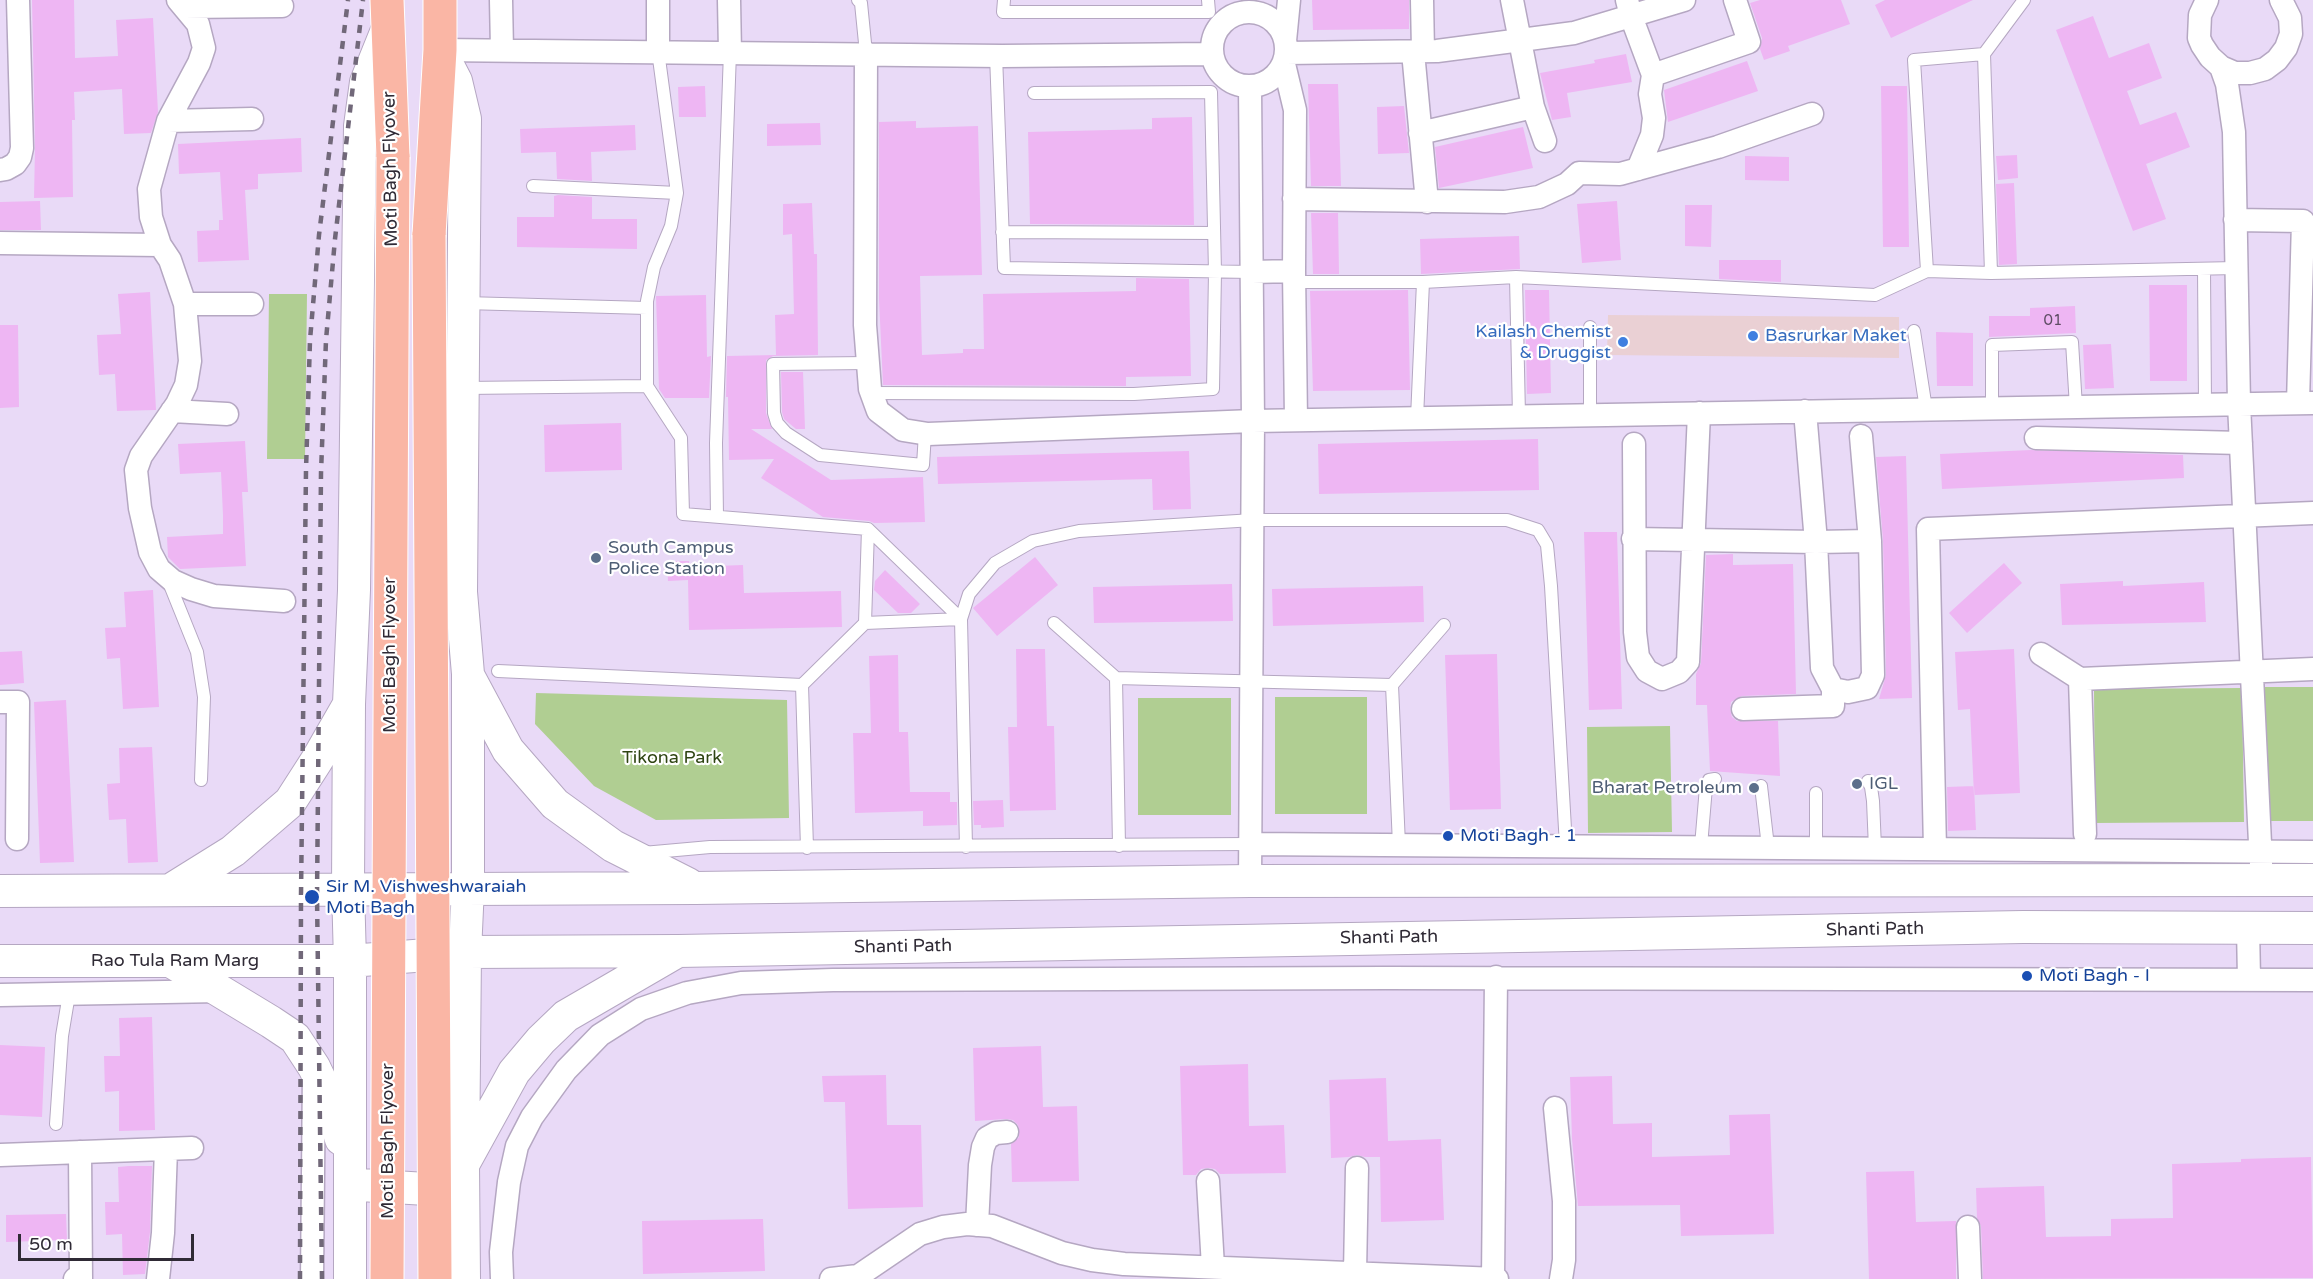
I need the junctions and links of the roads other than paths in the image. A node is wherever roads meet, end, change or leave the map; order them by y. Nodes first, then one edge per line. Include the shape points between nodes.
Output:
1 (440, 0) edge
2 (501, 0) edge
3 (658, 0) edge
4 (729, 0) edge
5 (1004, 0) edge
6 (1209, 0) edge
7 (1289, 0) edge
8 (1422, 0) edge
9 (1512, 0) edge
10 (1684, 0) edge
11 (1735, 0) edge
12 (2024, 0) edge
13 (2207, 0) edge
14 (2281, 0) edge
15 (862, 1) edge
16 (12, 2) edge
17 (181, 4) edge
18 (282, 6) dead end
19 (1251, 6) edge
20 (1629, 8) edge
21 (387, 15) edge
22 (1521, 40) junction
23 (440, 50) junction
24 (502, 50) junction
25 (658, 51) junction
26 (730, 52) junction
27 (1418, 52) junction
28 (866, 53) junction
29 (1285, 53) junction
30 (1211, 54) junction
31 (1984, 54) junction
32 (996, 55) junction
33 (2221, 67) junction
34 (1653, 75) junction
35 (1250, 87) junction
36 (1034, 93) dead end
37 (1533, 107) junction
38 (1812, 114) dead end
39 (252, 119) dead end
40 (168, 121) junction
41 (10, 127) edge
42 (1420, 133) junction
43 (1545, 141) dead end
44 (1638, 169) junction
45 (0, 170) edge
46 (533, 186) dead end
47 (677, 193) junction
48 (1294, 199) junction
49 (1427, 201) junction
50 (2235, 220) junction
51 (1002, 232) junction
52 (1214, 233) junction
53 (0, 243) edge
54 (160, 245) junction
55 (2236, 268) junction
56 (2204, 269) junction
57 (1927, 271) junction
58 (1215, 272) junction
59 (1252, 272) junction
60 (1991, 273) junction
61 (1294, 277) junction
62 (1516, 277) junction
63 (1423, 282) junction
64 (463, 303) junction
65 (185, 304) junction
66 (252, 304) dead end
67 (647, 308) junction
68 (1590, 327) dead end
69 (1914, 331) dead end
70 (868, 363) junction
71 (647, 386) junction
72 (463, 388) junction
73 (871, 393) junction
74 (2306, 403) edge
75 (2205, 404) junction
76 (2239, 404) junction
77 (2076, 407) junction
78 (1992, 408) junction
79 (1926, 410) junction
80 (172, 411) junction
81 (1805, 411) junction
82 (1699, 413) junction
83 (227, 414) dead end
84 (1590, 415) junction
85 (1519, 416) junction
86 (1417, 418) junction
87 (1296, 420) junction
88 (1253, 421) junction
89 (925, 433) junction
90 (1861, 436) dead end
91 (2036, 438) dead end
92 (2206, 442) junction
93 (2241, 443) junction
94 (1634, 444) dead end
95 (2313, 513) edge
96 (717, 516) junction
97 (2244, 517) junction
98 (1253, 520) junction
99 (868, 529) junction
100 (1633, 539) junction
101 (1693, 540) junction
102 (1870, 541) junction
103 (1816, 542) junction
104 (165, 574) junction
105 (354, 590) junction
106 (461, 592) junction
107 (284, 602) dead end
108 (961, 620) junction
109 (866, 623) junction
110 (1054, 623) dead end
111 (1444, 625) dead end
112 (2041, 654) dead end
113 (2313, 669) edge
114 (2252, 670) junction
115 (498, 671) dead end
116 (468, 674) junction
117 (1116, 678) junction
118 (2080, 679) junction
119 (1251, 682) junction
120 (802, 685) junction
121 (1392, 685) junction
122 (1833, 689) junction
123 (0, 702) edge
124 (349, 704) junction
125 (1743, 709) dead end
126 (1715, 779) dead end
127 (201, 780) dead end
128 (1868, 781) dead end
129 (1761, 786) dead end
130 (1816, 793) dead end
131 (2085, 834) dead end
132 (17, 839) dead end
133 (1250, 844) junction
134 (1400, 845) junction
135 (1119, 846) junction
136 (1566, 846) junction
137 (1701, 846) junction
138 (966, 847) junction
139 (1768, 847) junction
140 (807, 848) junction
141 (1816, 848) junction
142 (1875, 848) junction
143 (1935, 849) junction
144 (2313, 852) edge
145 (627, 854) junction
146 (2261, 866) junction
147 (2313, 880) edge
148 (1250, 881) junction
149 (468, 887) junction
150 (348, 888) junction
151 (695, 888) junction
152 (171, 890) junction
153 (0, 891) edge
154 (2248, 927) junction
155 (2313, 928) edge
156 (678, 951) junction
157 (465, 952) junction
158 (0, 961) edge
159 (170, 961) junction
160 (350, 961) junction
161 (1496, 977) junction
162 (2249, 980) junction
163 (2313, 980) edge
164 (222, 991) junction
165 (69, 994) junction
166 (0, 995) edge
167 (314, 1067) junction
168 (1555, 1108) dead end
169 (56, 1124) dead end
170 (1007, 1132) dead end
171 (192, 1148) dead end
172 (166, 1149) junction
173 (80, 1152) junction
174 (0, 1155) edge
175 (1357, 1168) dead end
176 (350, 1177) junction
177 (462, 1178) junction
178 (1208, 1181) dead end
179 (977, 1225) junction
180 (1968, 1227) dead end
181 (1213, 1267) junction
182 (1355, 1273) junction
183 (75, 1279) edge
184 (81, 1279) edge
185 (158, 1279) edge
186 (312, 1279) edge
187 (350, 1279) edge
188 (387, 1279) edge
189 (435, 1279) edge
190 (464, 1279) edge
191 (502, 1279) edge
192 (831, 1279) edge
193 (1494, 1279) edge
194 (1561, 1279) edge
195 (1970, 1279) edge

1 - 23 main road, Moti Bagh Flyover
2 - 24 street
3 - 25 street
4 - 26 street
5 - 6 lane via 1004,12 1209,12
7 - 29 street
8 - 27 street
9 - 22 street
10 - 20 street
11 - 34 street via 1749,42
12 - 31 lane
13 - 33 street via 2200,15 2199,38
14 - 33 street via 2290,18 2291,33 2277,60 2250,73 2235,73
15 - 28 lane
16 - 41 street
17 - 18 street
17 - 40 street via 198,24 204,48
19 - 29 street via 1281,30
19 - 30 street via 1221,24 1213,38
20 - 22 street via 1574,33
20 - 34 street
21 - 105 main road via 366,82 360,126
21 - 188 main road, Moti Bagh Flyover, bridge via 393,157
22 - 27 street
22 - 37 street
23 - 24 street
23 - 64 main road via 456,81 465,119
23 - 189 main road, Moti Bagh Flyover, bridge via 429,235
24 - 25 street
25 - 26 street
25 - 47 lane
26 - 28 street
26 - 96 lane via 716,443
27 - 29 street
27 - 42 street
28 - 32 street
28 - 70 street
29 - 35 street via 1278,73
29 - 48 street via 1295,110
30 - 32 street
30 - 35 street via 1220,74
31 - 57 lane via 1914,60
31 - 60 lane
32 - 51 lane
33 - 50 street via 2228,84 2234,132
34 - 44 street via 1652,135
35 - 59 street
36 - 52 lane via 1211,92
37 - 42 street
37 - 43 street
38 - 44 street via 1718,147
39 - 40 street
40 - 54 street via 149,189 151,217
41 - 45 street via 20,157 15,164
42 - 49 street
44 - 49 street via 1620,174 1579,173 1567,184 1539,197 1505,202
46 - 47 lane
47 - 67 lane via 671,226 654,267
48 - 49 street
48 - 61 street
50 - 55 street
50 - 74 street via 2303,220
51 - 52 lane
51 - 58 lane via 1004,268
52 - 58 lane
53 - 54 street
54 - 65 street via 170,260
55 - 56 lane
55 - 76 street
56 - 60 lane
56 - 75 lane
57 - 60 lane
57 - 62 lane via 1875,295
58 - 59 lane
58 - 73 lane via 1213,389 1134,394
59 - 61 street
59 - 88 street
61 - 63 lane
61 - 87 street
62 - 63 lane
62 - 85 lane
63 - 86 lane
64 - 67 lane
64 - 72 main road
65 - 66 street
65 - 80 street via 190,361 186,385
67 - 71 lane
68 - 84 lane
69 - 79 lane
70 - 73 street
70 - 89 lane via 774,364 777,423 820,455 923,465
71 - 72 lane
71 - 96 lane via 681,438 683,514
72 - 106 main road
73 - 89 street via 878,411 903,430
74 - 76 street
75 - 76 street
75 - 77 street
75 - 92 street
76 - 93 street
77 - 78 street
77 - 78 lane via 2072,342 1992,345
78 - 79 street
79 - 81 street
80 - 83 street
80 - 104 street via 141,456 136,470 147,542
81 - 82 street
81 - 103 street
82 - 84 street
82 - 101 street
84 - 85 street
85 - 86 street
86 - 87 street
87 - 88 street
88 - 89 street
88 - 98 street
90 - 102 street
91 - 92 street
92 - 93 street
93 - 97 street
94 - 100 street
95 - 97 street
96 - 99 lane
97 - 114 street
97 - 143 street via 1928,529
98 - 108 lane via 1079,531 1033,541 995,563 969,594
98 - 119 street
98 - 136 lane via 1507,520 1538,530 1547,544 1551,586
99 - 108 lane
99 - 109 lane
100 - 101 street
100 - 101 street via 1638,657 1647,672 1662,679 1679,672 1688,662
101 - 103 street
102 - 103 street
102 - 122 street via 1873,675 1867,688 1848,692
103 - 122 street via 1822,668
104 - 107 street via 173,581 214,596
104 - 127 lane via 197,652 204,697
105 - 106 main road via 358,611 369,628 386,641 407,645 427,642 445,630 457,613
105 - 124 main road
106 - 116 main road
108 - 109 lane
108 - 138 lane
109 - 120 lane
110 - 117 lane
111 - 121 lane
112 - 118 street
113 - 114 street
114 - 118 street
114 - 146 street
115 - 120 lane
116 - 145 main road via 508,750 555,804
116 - 149 main road
117 - 119 lane
117 - 135 lane
118 - 131 street
119 - 121 lane
119 - 133 street
120 - 140 lane
121 - 134 lane
122 - 125 street via 1833,706
123 - 132 street via 18,702
124 - 150 main road
124 - 152 main road via 290,802 233,851
126 - 137 lane via 1709,780 1706,787
128 - 142 lane
129 - 139 lane
130 - 141 lane
133 - 134 street
133 - 135 lane
133 - 148 street
134 - 136 street
135 - 138 lane
136 - 137 street
137 - 139 street
138 - 140 lane
139 - 141 street
140 - 145 lane via 710,848
141 - 142 street
142 - 143 street
143 - 146 street
144 - 146 street
145 - 151 main road
146 - 147 main road
146 - 148 main road
148 - 151 main road
149 - 150 main road
149 - 151 main road
149 - 157 main road
150 - 152 main road
150 - 160 main road
152 - 153 main road
154 - 155 main road, Shanti Path
154 - 156 main road, Shanti Path via 2023,927
154 - 162 street
156 - 157 main road, Shanti Path
156 - 177 main road via 566,1016 541,1040 514,1072
157 - 160 main road, Rao Tula Ram Marg
157 - 177 main road
158 - 159 main road, Rao Tula Ram Marg
159 - 160 main road, Rao Tula Ram Marg
159 - 164 main road
160 - 176 main road
161 - 162 street
161 - 191 street via 833,980 741,983 687,993 641,1009 600,1035 566,1070 532,1117 517,1146 508,1182
161 - 193 street
162 - 163 street
164 - 165 street
164 - 167 main road via 295,1038
165 - 166 street
165 - 169 lane
167 - 176 main road via 327,1094
167 - 186 street
168 - 194 street via 1564,1201
170 - 179 street via 987,1138 983,1147
171 - 172 street
172 - 173 street
172 - 185 street
173 - 174 street
173 - 184 street
175 - 182 street
176 - 177 main road
176 - 187 main road
177 - 190 main road
178 - 181 street
179 - 181 street via 992,1226 1092,1260
179 - 192 street via 943,1227 920,1234 858,1276
180 - 195 street
181 - 182 street
182 - 193 street
183 - 184 street

